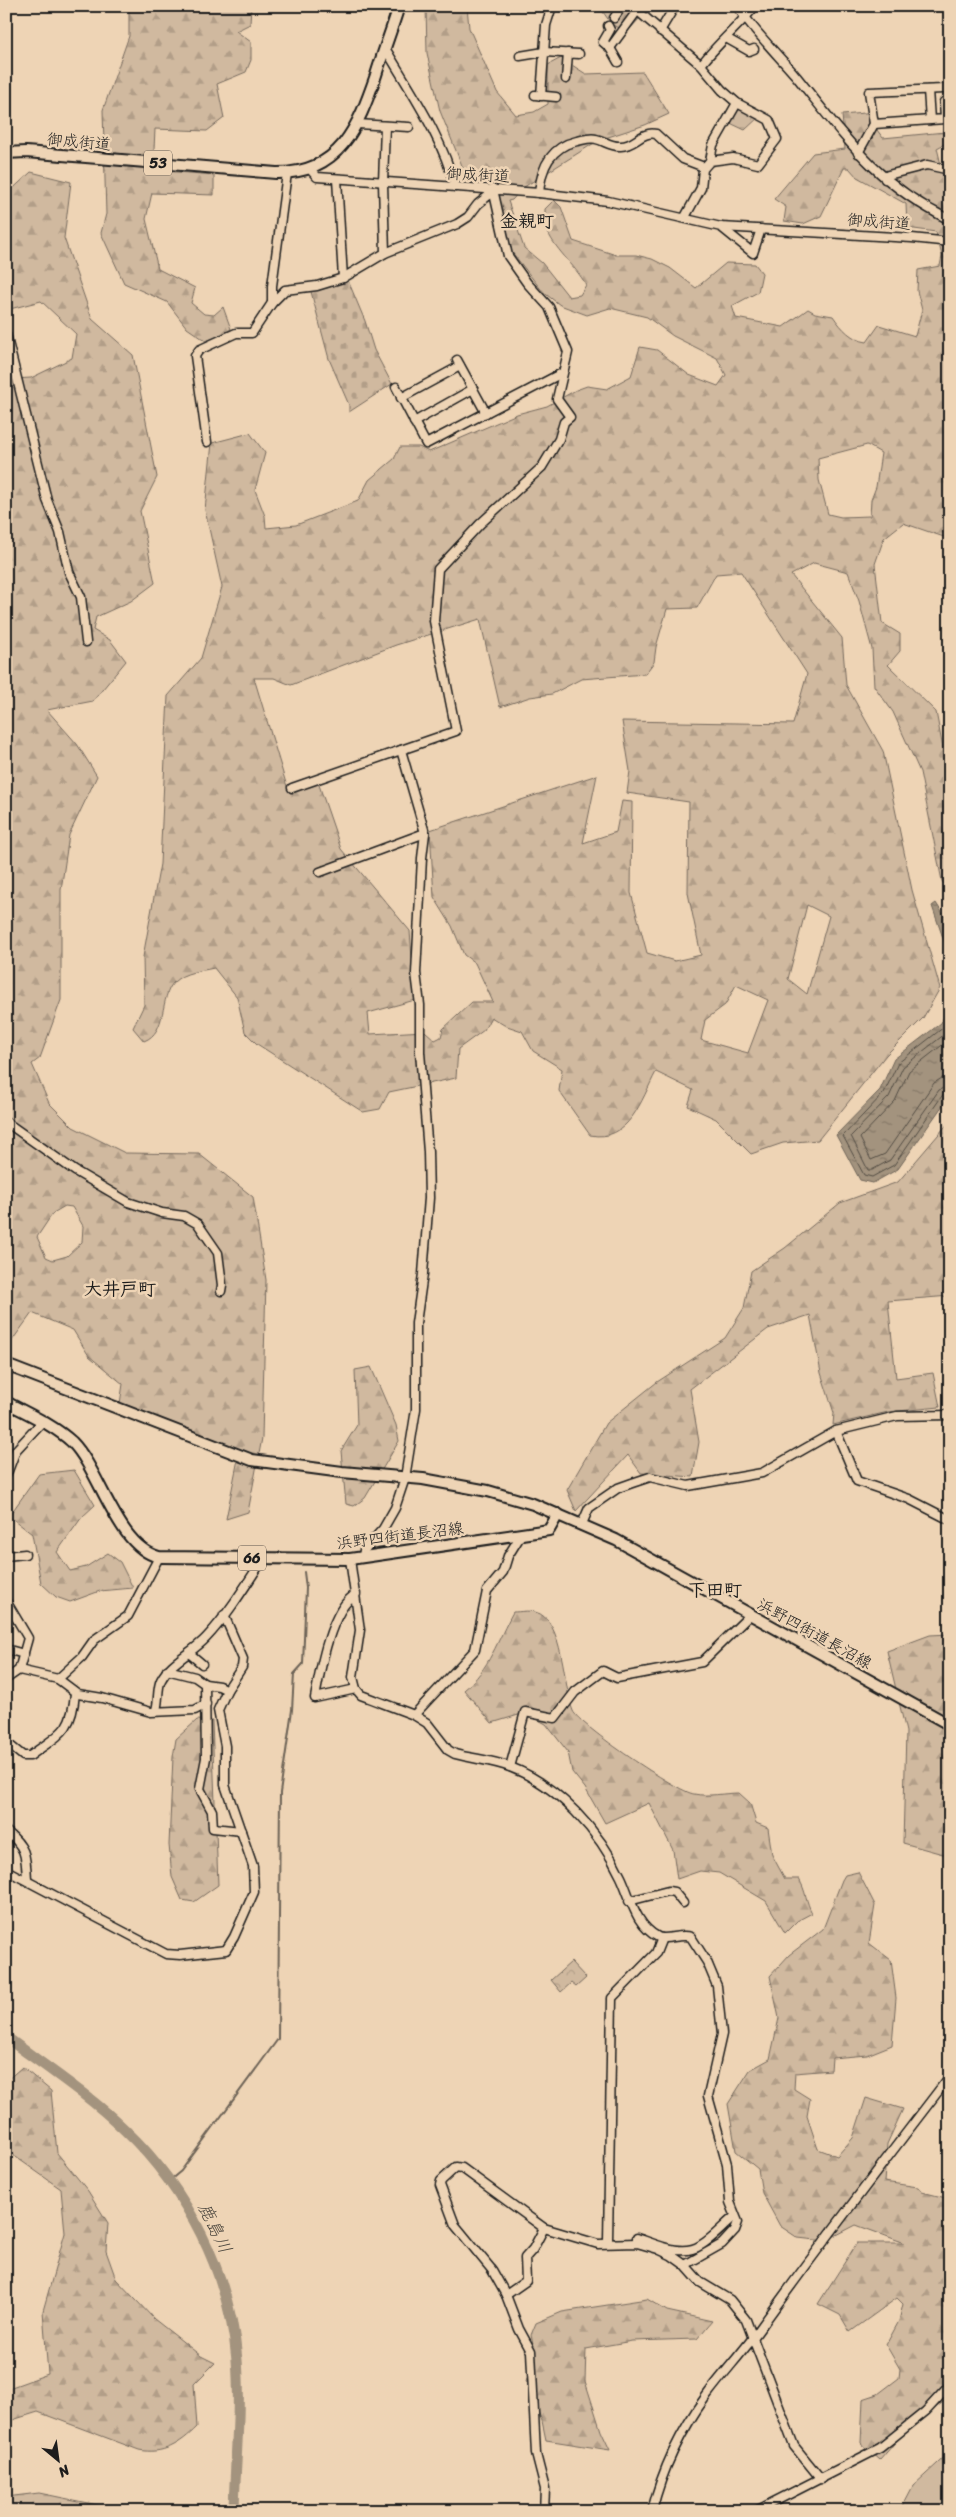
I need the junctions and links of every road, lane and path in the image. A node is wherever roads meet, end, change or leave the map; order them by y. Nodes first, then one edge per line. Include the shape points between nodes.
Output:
1 (399, 6) edge
2 (552, 6) edge
3 (622, 6) edge
4 (675, 6) edge
5 (737, 6) edge
6 (755, 6) edge
7 (561, 9) dead end
8 (634, 9) edge
9 (746, 17) junction
10 (614, 18) dead end
11 (608, 26) dead end
12 (660, 31) junction
13 (726, 38) junction
14 (385, 48) junction
15 (610, 48) junction
16 (754, 49) dead end
17 (544, 52) junction
18 (568, 53) junction
19 (579, 54) dead end
20 (520, 56) dead end
21 (618, 62) dead end
22 (701, 65) junction
23 (566, 79) dead end
24 (944, 89) dead end
25 (928, 90) junction
26 (556, 97) dead end
27 (944, 102) dead end
28 (737, 103) junction
29 (930, 120) junction
30 (357, 124) junction
31 (874, 124) junction
32 (385, 126) junction
33 (409, 127) dead end
34 (6, 153) edge
35 (858, 153) junction
36 (707, 164) junction
37 (310, 169) junction
38 (950, 170) edge
39 (287, 173) junction
40 (338, 179) junction
41 (885, 179) junction
42 (382, 183) junction
43 (456, 188) junction
44 (493, 189) junction
45 (539, 193) junction
46 (685, 218) junction
47 (950, 220) edge
48 (721, 226) junction
49 (760, 229) junction
50 (912, 229) dead end
51 (912, 238) junction
52 (950, 242) edge
53 (385, 253) junction
54 (343, 278) junction
55 (272, 286) junction
56 (272, 303) junction
57 (261, 318) junction
58 (6, 334) edge
59 (562, 373) junction
60 (396, 388) dead end
61 (473, 389) junction
62 (401, 398) junction
63 (486, 413) junction
64 (414, 422) junction
65 (207, 442) dead end
66 (86, 642) dead end
67 (401, 750) junction
68 (292, 788) dead end
69 (425, 833) junction
70 (320, 872) dead end
71 (6, 1122) edge
72 (221, 1291) dead end
73 (6, 1365) edge
74 (6, 1402) edge
75 (950, 1415) edge
76 (42, 1422) junction
77 (836, 1431) junction
78 (6, 1476) edge
79 (405, 1478) junction
80 (558, 1514) junction
81 (950, 1520) edge
82 (582, 1524) junction
83 (521, 1535) junction
84 (25, 1554) dead end
85 (6, 1556) edge
86 (159, 1556) junction
87 (363, 1557) junction
88 (262, 1559) junction
89 (350, 1559) junction
90 (356, 1594) junction
91 (6, 1601) edge
92 (224, 1615) junction
93 (750, 1615) junction
94 (6, 1649) edge
95 (189, 1653) junction
96 (24, 1654) junction
97 (202, 1664) dead end
98 (18, 1670) junction
99 (167, 1670) junction
100 (58, 1679) junction
101 (6, 1680) edge
102 (205, 1684) junction
103 (356, 1688) junction
104 (227, 1690) junction
105 (75, 1693) junction
106 (206, 1704) junction
107 (156, 1710) junction
108 (414, 1715) junction
109 (950, 1724) edge
110 (6, 1735) edge
111 (510, 1767) junction
112 (241, 1830) junction
113 (6, 1831) edge
114 (6, 1870) edge
115 (27, 1880) junction
116 (629, 1901) junction
117 (683, 1903) dead end
118 (662, 1938) junction
119 (950, 2076) edge
120 (734, 2217) junction
121 (544, 2228) junction
122 (608, 2242) junction
123 (622, 2242) junction
124 (685, 2265) junction
125 (506, 2295) junction
126 (753, 2338) junction
127 (950, 2385) edge
128 (821, 2479) junction
129 (544, 2511) edge
130 (652, 2511) edge
131 (756, 2511) edge

1 - 14 main road, 53
2 - 7 street
2 - 17 street via 546,25
3 - 10 street
4 - 12 street
5 - 9 street
6 - 9 street
8 - 12 street
8 - 15 street
9 - 13 street
9 - 35 street
11 - 15 street via 610,30 604,42
12 - 22 street
13 - 16 street via 749,51
13 - 22 street
14 - 30 main road, 53
14 - 43 street via 439,144
15 - 21 street
17 - 18 street
17 - 20 street
17 - 26 street via 538,96
18 - 19 street
18 - 23 street
22 - 28 street
24 - 25 street
25 - 29 street
25 - 31 street via 869,92
27 - 29 street via 946,120
28 - 36 street via 713,144
28 - 36 street via 769,120 777,139 758,164 733,158
29 - 31 street
30 - 32 street
30 - 37 main road, 53 via 340,149
31 - 35 street
32 - 33 street
32 - 42 street
34 - 39 main road, 御成街道 / 53
35 - 41 street
36 - 45 street via 683,159 656,134 644,134 624,146 588,138 563,145 549,157
36 - 46 street via 701,188
37 - 39 main road, 御成街道 / 53
37 - 40 street, 御成街道 via 316,177
38 - 41 street via 927,165 888,174
39 - 55 street
40 - 42 street, 御成街道
40 - 54 street
41 - 47 street
42 - 43 street, 御成街道
42 - 53 street
43 - 44 street, 御成街道
44 - 45 street, 御成街道
44 - 53 street via 457,224
44 - 59 street via 508,256 550,307 559,328 568,352
45 - 46 street, 御成街道 via 608,201
46 - 48 street, 御成街道
48 - 49 street, 御成街道
48 - 49 street via 753,253
49 - 51 street, 御成街道
50 - 51 street
51 - 52 street, 御成街道
53 - 54 street
54 - 56 street via 317,286 285,290
55 - 56 street
55 - 57 street
56 - 57 street
57 - 65 street via 252,333 236,333 196,353
58 - 66 street via 47,500 63,540 69,572 81,597
59 - 63 street
59 - 67 street via 557,401 570,417 564,422 554,448 532,478 438,569 434,621 456,731
60 - 62 street
61 - 62 street via 459,363
61 - 63 street
61 - 64 street
62 - 64 street
63 - 64 street via 426,444
67 - 68 street
67 - 69 street
69 - 70 street
69 - 79 street via 416,973 429,1191 416,1323 415,1416
71 - 72 street via 75,1171 128,1202 184,1216 198,1224 218,1253
73 - 79 main road, 浜野四街道長沼線 via 252,1460
74 - 76 main road, 浜野四街道長沼線 / 66
75 - 77 street via 897,1416
76 - 78 street via 16,1450
76 - 86 main road, 浜野四街道長沼線 / 66 via 73,1443 115,1515 142,1548
77 - 81 street via 857,1481 909,1499
77 - 82 street via 762,1473 688,1486 650,1477 625,1485 589,1508
79 - 80 main road, 浜野四街道長沼線 via 488,1491
79 - 87 street via 395,1508 383,1529 364,1550
80 - 82 main road, 浜野四街道長沼線
80 - 83 main road, 浜野四街道長沼線 / 66 via 548,1530
82 - 93 main road, 浜野四街道長沼線
83 - 87 main road, 浜野四街道長沼線 / 66
83 - 108 street via 508,1556 503,1572 488,1591 475,1650
84 - 85 street
86 - 88 main road, 浜野四街道長沼線 / 66
86 - 100 street via 128,1616 94,1640 82,1657
87 - 89 main road, 浜野四街道長沼線 / 66
88 - 89 main road, 浜野四街道長沼線 / 66
88 - 92 street
89 - 90 street
90 - 103 street via 360,1630 353,1677
90 - 103 street via 345,1603 332,1632 315,1698
91 - 96 street via 27,1634
92 - 95 street
92 - 104 street via 243,1659 242,1667
93 - 109 main road, 浜野四街道長沼線
93 - 111 street via 702,1662 617,1678 603,1672 575,1692 555,1718 525,1712
94 - 96 street
95 - 97 street
95 - 99 street
96 - 98 street
98 - 100 street
98 - 101 street
99 - 102 street via 195,1677
99 - 107 street via 160,1682
100 - 105 street
102 - 104 street
102 - 106 street
103 - 108 street via 361,1695
104 - 112 street via 218,1710 224,1746 223,1775
105 - 107 street via 150,1712
105 - 110 street via 74,1712 67,1727 30,1756 23,1756 7,1743
106 - 107 street via 195,1710
106 - 112 street via 206,1758 200,1789 212,1810 213,1828
108 - 111 street via 427,1723 448,1750 455,1754
111 - 116 street via 551,1791 589,1826 614,1864
112 - 115 street via 253,1866 254,1892 226,1950 166,1954
113 - 115 street via 25,1851
114 - 115 street
116 - 117 street via 668,1891 674,1892
116 - 118 street via 651,1931
118 - 120 street via 691,1937 718,1986 722,2034 708,2096 727,2164
118 - 122 street via 656,1953 612,1998
119 - 126 street
120 - 123 street via 694,2249 676,2250 637,2238
120 - 124 street via 738,2222 735,2230 722,2244
121 - 122 street via 598,2244
121 - 125 street via 525,2258 526,2281
121 - 125 street via 462,2168 456,2167 441,2181 455,2226 492,2270
122 - 123 street
123 - 124 street via 658,2250
124 - 126 street via 700,2282 737,2306
125 - 129 street via 531,2350 536,2454 545,2489
126 - 128 street via 794,2446
126 - 130 street via 688,2424 668,2463
127 - 128 street via 926,2411 880,2448
128 - 131 street

